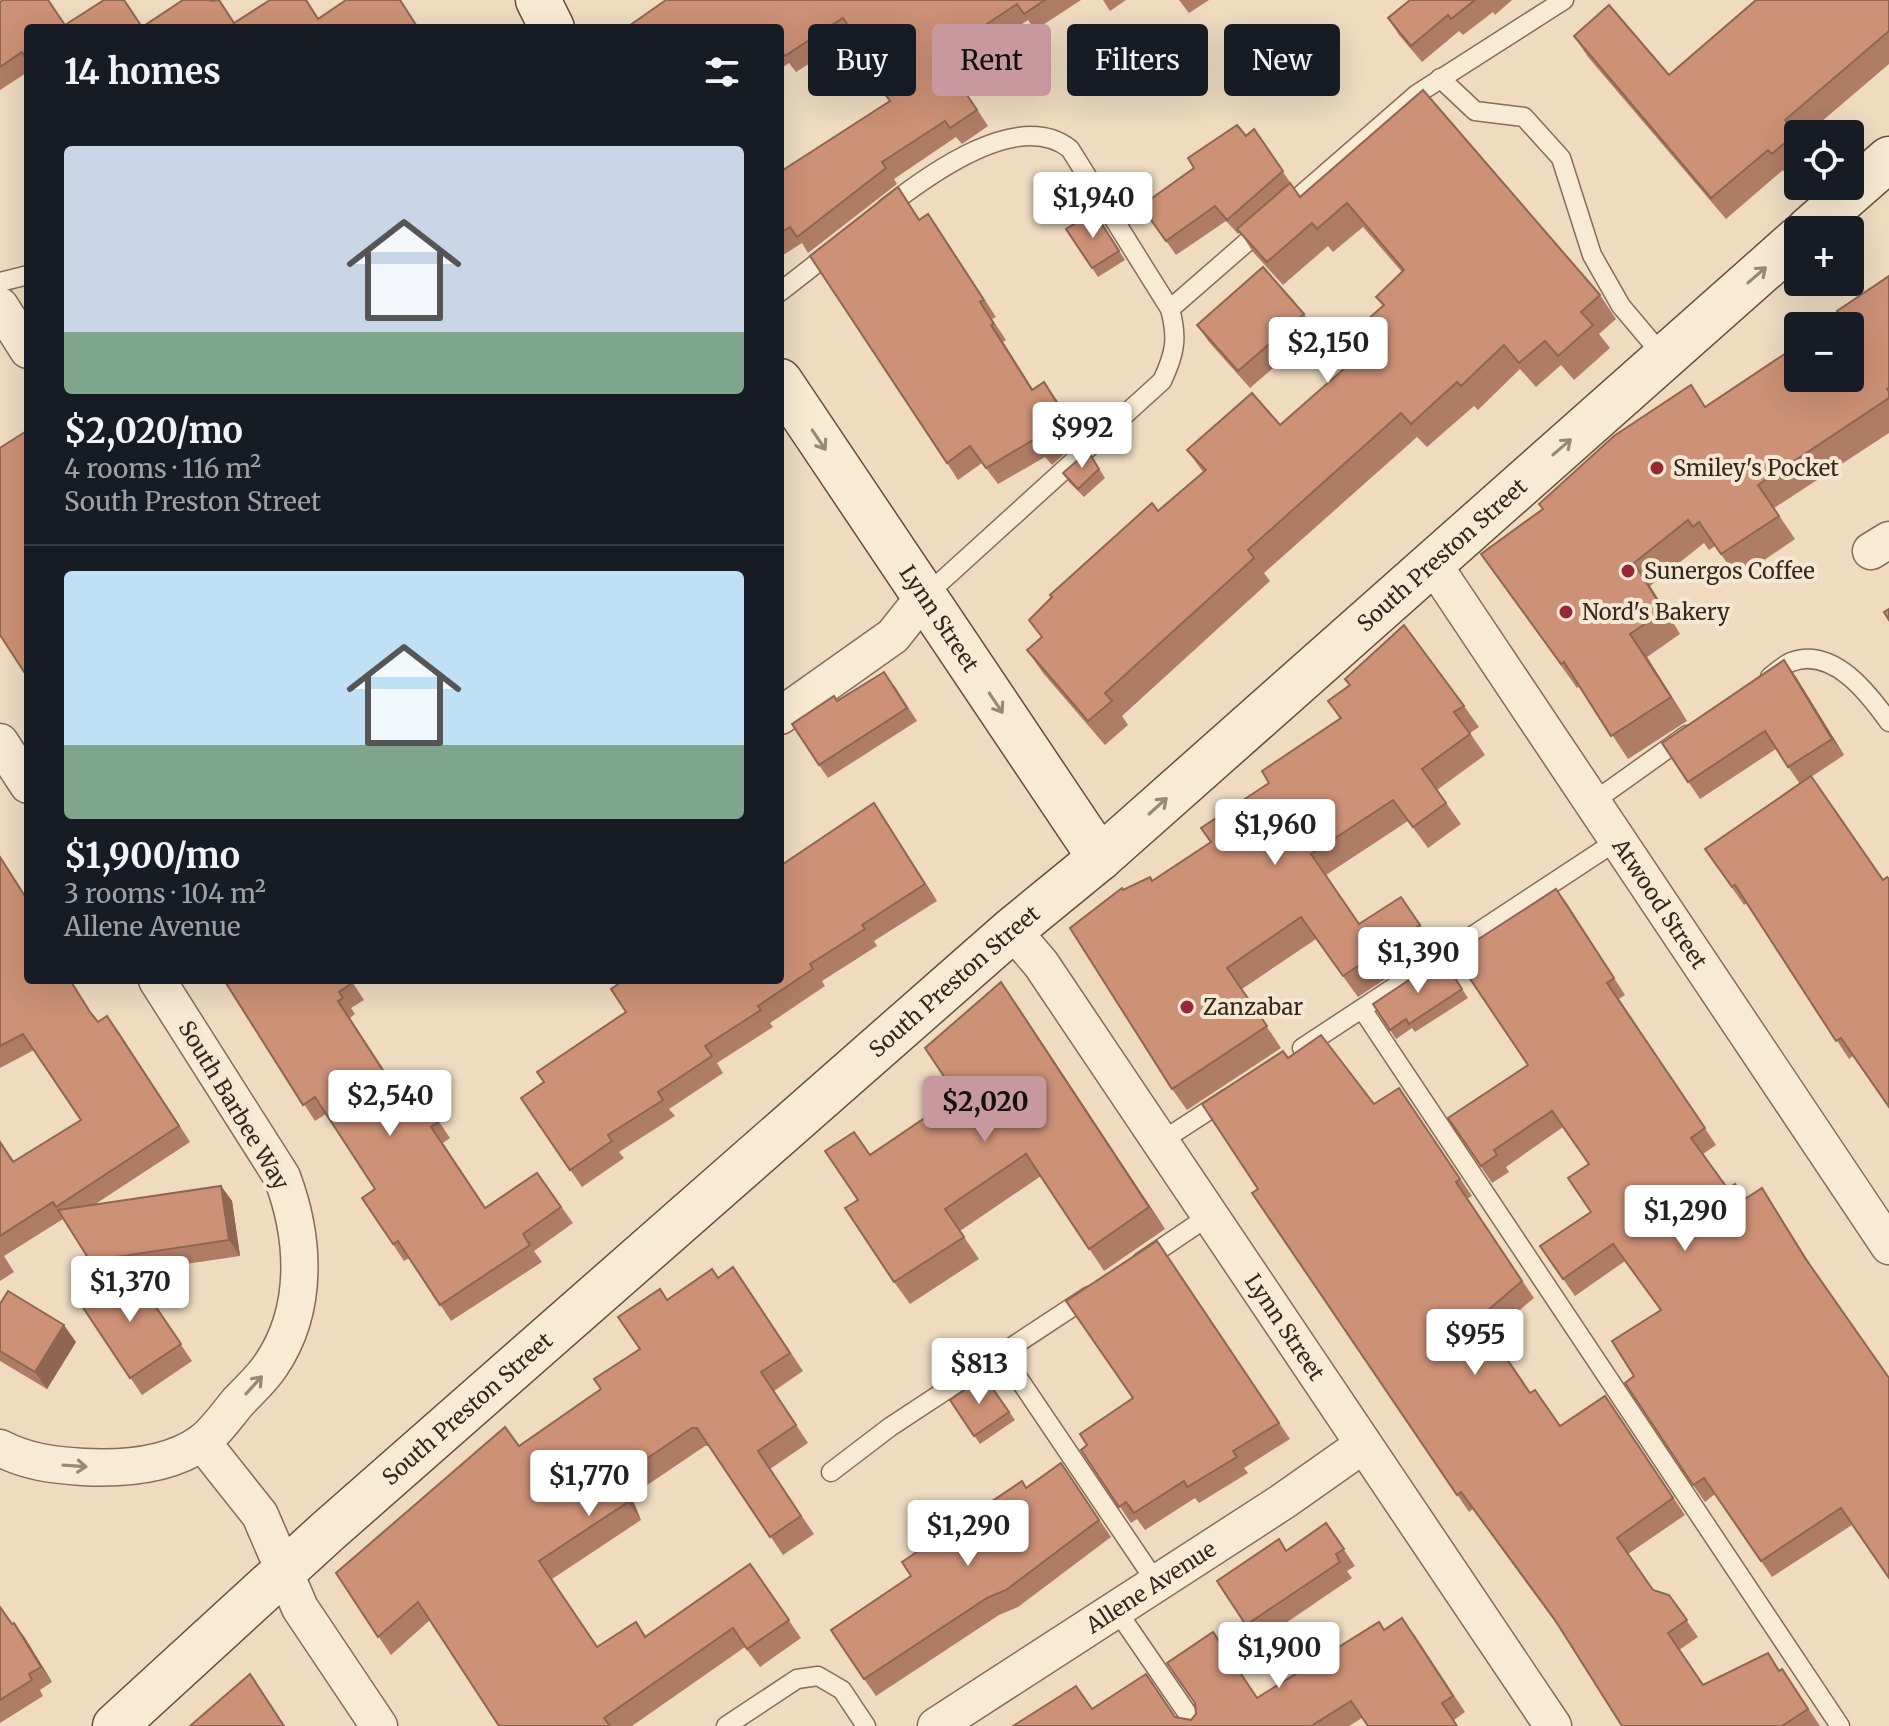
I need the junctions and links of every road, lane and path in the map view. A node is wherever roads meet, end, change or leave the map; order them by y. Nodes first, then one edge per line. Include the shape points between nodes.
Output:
1 (538, 0) edge
2 (1564, 0) edge
3 (550, 24) edge
4 (1440, 78) junction
5 (1889, 159) edge
6 (1824, 216) edge
7 (1784, 251) edge
8 (24, 276) edge
9 (0, 282) edge
10 (784, 289) edge
11 (0, 306) edge
12 (1170, 309) junction
13 (24, 344) edge
14 (1664, 357) junction
15 (784, 387) edge
16 (1431, 561) junction
17 (924, 597) junction
18 (1755, 688) edge
19 (784, 713) edge
20 (1889, 722) edge
21 (1705, 723) edge
22 (0, 742) edge
23 (24, 779) edge
24 (1593, 802) junction
25 (1618, 840) junction
26 (1100, 858) junction
27 (1012, 930) junction
28 (160, 984) edge
29 (1362, 1009) junction
30 (1286, 1059) edge
31 (1248, 1084) edge
32 (1160, 1142) junction
33 (1209, 1216) junction
34 (1889, 1246) edge
35 (1002, 1354) junction
36 (202, 1442) junction
37 (1363, 1445) junction
38 (0, 1448) edge
39 (831, 1472) dead end
40 (285, 1572) junction
41 (1156, 1582) junction
42 (1115, 1608) junction
43 (115, 1726) edge
44 (379, 1726) edge
45 (726, 1726) edge
46 (866, 1726) edge
47 (936, 1726) edge
48 (1196, 1726) edge
49 (1553, 1726) edge
50 (1840, 1726) edge

1 - 3 main road
2 - 4 lane
4 - 12 lane
4 - 14 lane via 1475,111 1524,117 1561,158 1592,255 1621,306
5 - 6 main road
14 -> 7 main road, South Preston Street
8 - 9 lane
10 - 12 lane via 905,193 973,150 1040,135 1056,138 1070,149
11 - 13 street
12 - 17 lane via 1175,354 1162,381
16 -> 14 main road, South Preston Street
15 -> 17 main road, Lynn Street
16 - 24 street, Atwood Street
26 -> 16 main road, South Preston Street
17 - 19 street via 893,636
17 -> 26 main road, Lynn Street
18 - 20 lane via 1792,661 1819,661 1844,672 1868,692
21 - 24 lane
22 - 23 street
24 - 25 street, Atwood Street
25 - 29 lane
25 - 34 street, Atwood Street
26 - 27 main road, South Preston Street
27 - 32 street, Lynn Street via 1041,964
27 - 40 main road, South Preston Street
36 -> 28 street, South Barbee Way via 271,1366 286,1337 301,1259 294,1210 282,1177
29 - 30 lane
29 - 50 lane
31 - 32 lane
32 - 33 street, Lynn Street
33 - 35 lane
33 - 37 street, Lynn Street
35 - 39 lane
35 - 41 lane
38 -> 36 street via 46,1465 103,1468 155,1463
36 - 40 street via 260,1515
37 - 41 street, Allene Avenue
37 - 49 street, Lynn Street
40 - 43 main road, South Preston Street
40 - 44 street via 300,1608
41 - 42 street, Allene Avenue
42 - 47 street, Allene Avenue
42 - 48 lane
45 - 46 lane via 797,1679 818,1676 842,1690

